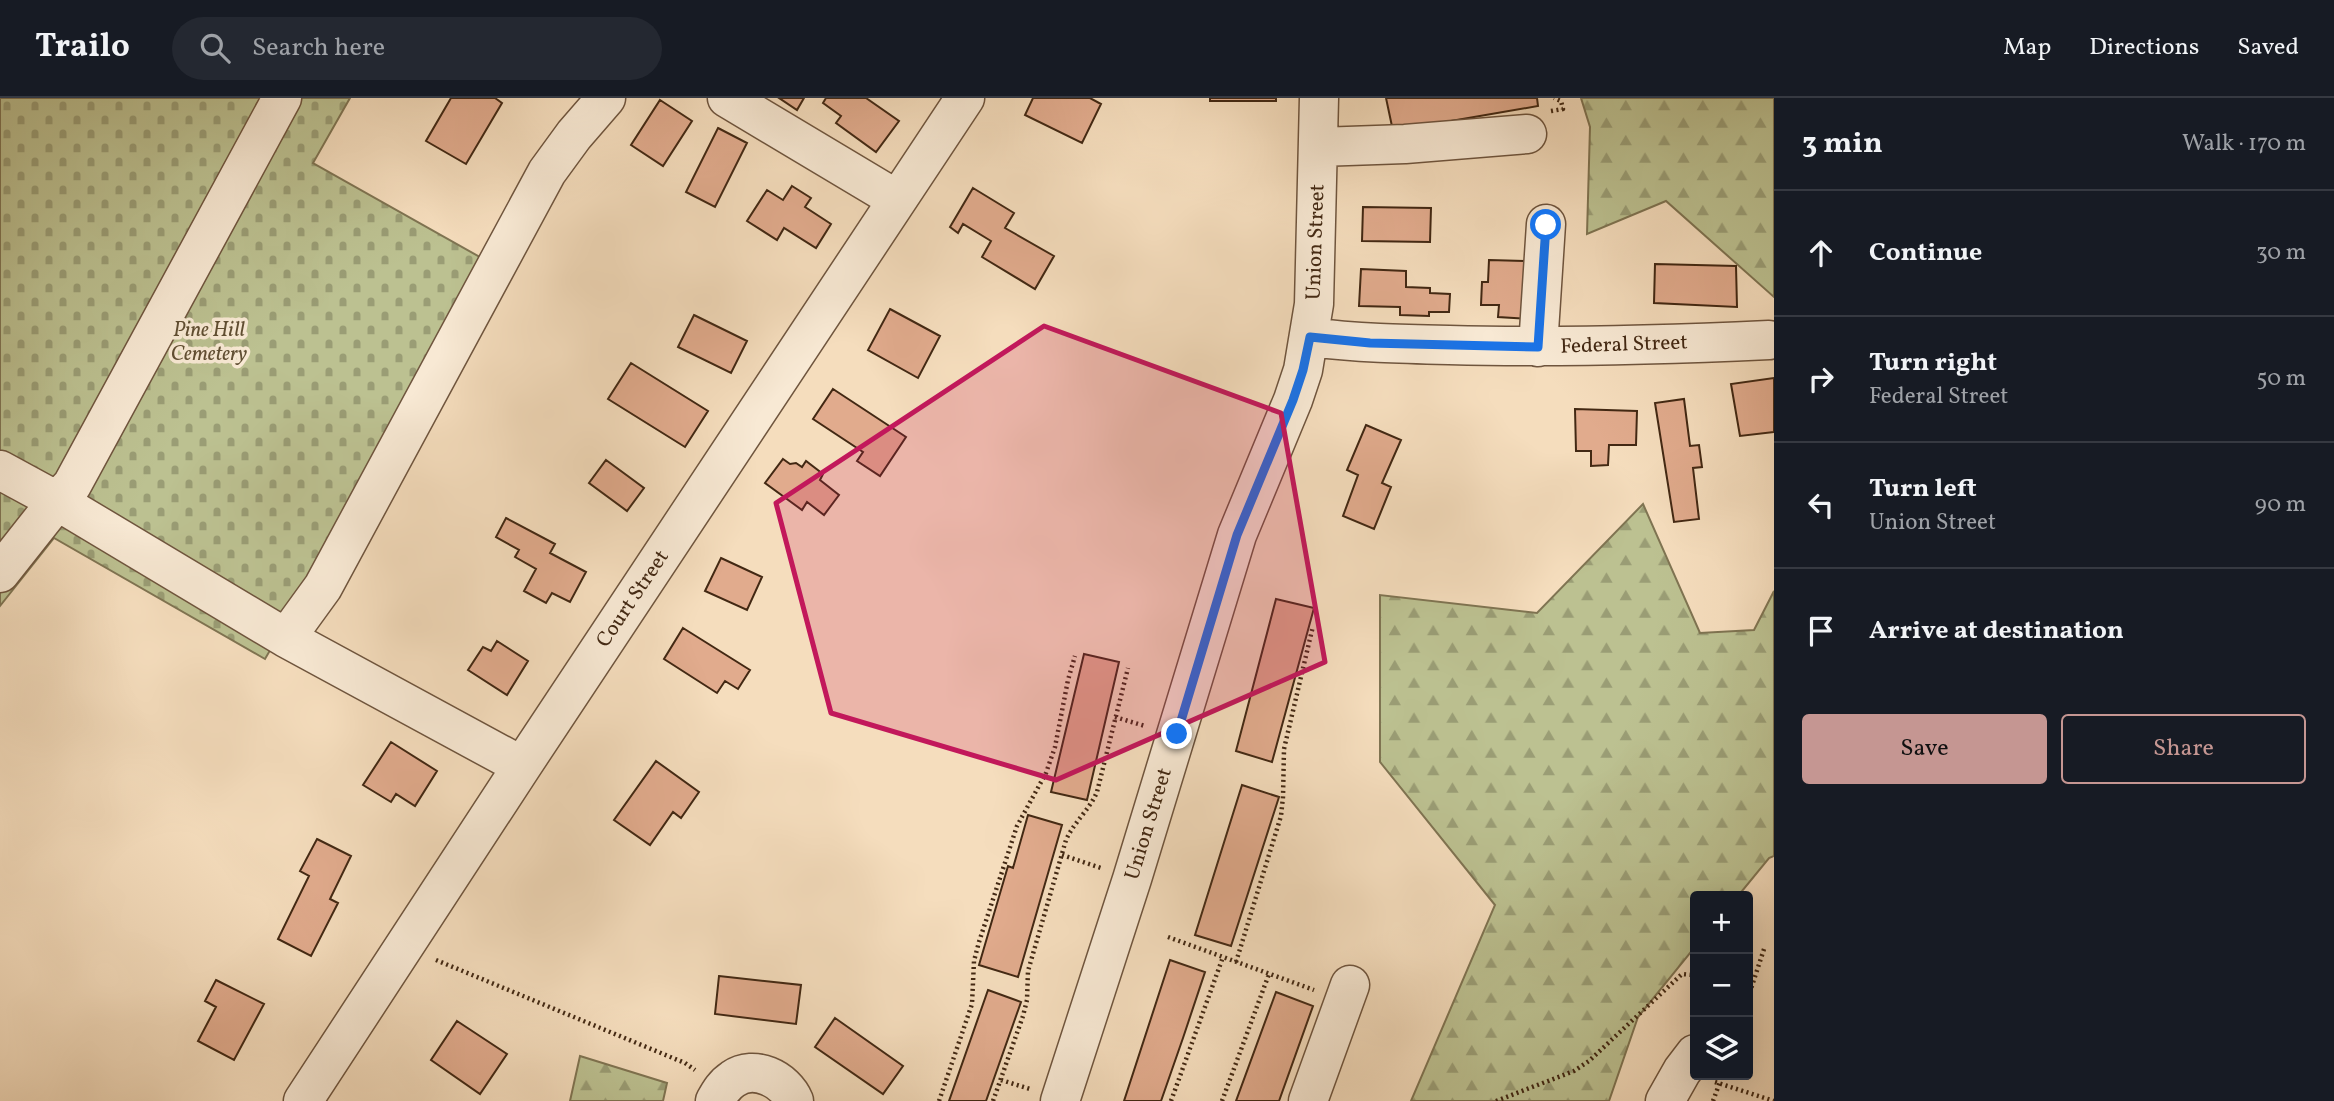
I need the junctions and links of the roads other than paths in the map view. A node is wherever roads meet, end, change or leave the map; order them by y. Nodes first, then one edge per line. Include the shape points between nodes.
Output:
1 (282, 98) edge
2 (606, 98) edge
3 (727, 98) edge
4 (965, 98) edge
5 (1319, 98) edge
6 (1527, 134) dead end
7 (1318, 147) junction
8 (896, 199) junction
9 (1546, 225) dead end
10 (1310, 337) junction
11 (1769, 340) dead end
12 (1538, 347) junction
13 (0, 470) edge
14 (57, 501) junction
15 (0, 573) edge
16 (286, 638) junction
17 (522, 766) junction
18 (1347, 993) road end
19 (719, 1095) edge
20 (1045, 1095) edge
21 (303, 1101) edge
22 (794, 1101) edge
23 (1308, 1101) edge

1 - 14 street via 72,485
2 - 16 street via 547,172 323,587
3 - 8 street
4 - 8 street, Court Street
5 - 7 street, Union Street
6 - 7 street
7 - 10 street, Union Street
8 - 17 street, Court Street
9 - 12 street
10 - 12 street, Federal Street
10 - 20 street, Union Street via 1293,400 1237,535 1136,866
11 - 12 street, Federal Street
13 - 14 street
14 - 15 street
14 - 16 street
16 - 17 street
17 - 21 street, Court Street
18 - 23 street
19 - 22 street via 734,1077 764,1074 779,1081

